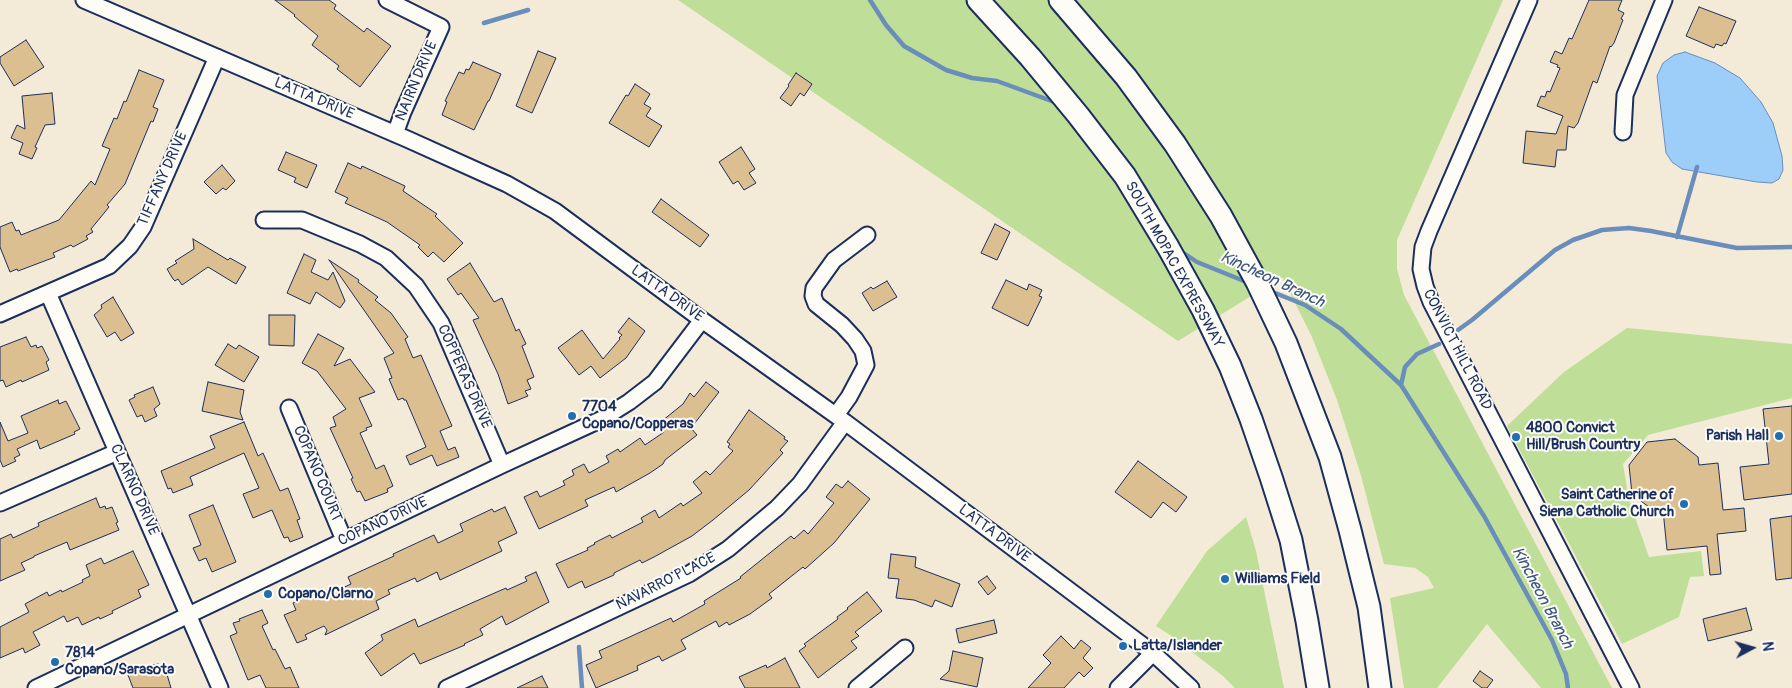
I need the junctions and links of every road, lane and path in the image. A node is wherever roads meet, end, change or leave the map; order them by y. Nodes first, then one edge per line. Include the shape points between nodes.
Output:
1 (84, 0) edge
2 (387, 0) edge
3 (978, 0) edge
4 (1060, 0) edge
5 (1528, 0) edge
6 (1664, 0) edge
7 (217, 58) junction
8 (1623, 132) dead end
9 (395, 134) junction
10 (264, 220) dead end
11 (867, 235) dead end
12 (48, 293) junction
13 (0, 314) edge
14 (702, 320) junction
15 (289, 408) dead end
16 (841, 419) junction
17 (117, 452) junction
18 (502, 465) junction
19 (0, 503) edge
20 (344, 540) junction
21 (189, 615) junction
22 (906, 648) dead end
23 (1153, 654) junction
24 (36, 688) edge
25 (220, 688) edge
26 (447, 688) edge
27 (857, 688) edge
28 (1118, 688) edge
29 (1191, 688) edge
30 (1318, 688) edge
31 (1380, 688) edge
32 (1631, 688) edge

1 - 7 street, LATTA DRIVE
2 - 9 street, NAIRN DRIVE via 440,27
3 - 30 highway, SOUTH MOPAC EXPRESSWAY via 1030,57 1125,176 1203,310 1252,419 1291,540
4 - 31 highway via 1126,77 1175,144 1221,216 1286,343 1330,457 1350,530 1369,606
5 - 32 street, CONVICT HILL ROAD via 1429,231 1423,247 1421,269 1431,302
6 - 8 street via 1625,95
7 - 9 street, LATTA DRIVE
7 - 12 street, TIFFANY DRIVE via 143,227 130,246 109,266
9 - 14 street, LATTA DRIVE via 507,184 555,211
10 - 18 street, COPPERAS DRIVE via 302,220 360,244 386,258 416,286 441,323
11 - 16 street, NAVARRO PLACE via 834,260 814,288 816,304 856,339 866,364
12 - 13 street, TIFFANY DRIVE
12 - 17 street, CLARNO DRIVE
14 - 16 street, LATTA DRIVE
14 - 18 street, COPANO DRIVE via 655,382 629,402 602,419
15 - 20 street, COPANO COURT
16 - 23 street, LATTA DRIVE
16 - 26 street, NAVARRO PLACE via 800,484 728,549 689,574
17 - 19 street
17 - 21 street, CLARNO DRIVE
18 - 20 street, COPANO DRIVE
20 - 21 street, COPANO DRIVE
21 - 24 street, COPANO DRIVE
21 - 25 street, CLARNO DRIVE
22 - 27 street
23 - 28 street
23 - 29 street, LATTA DRIVE

